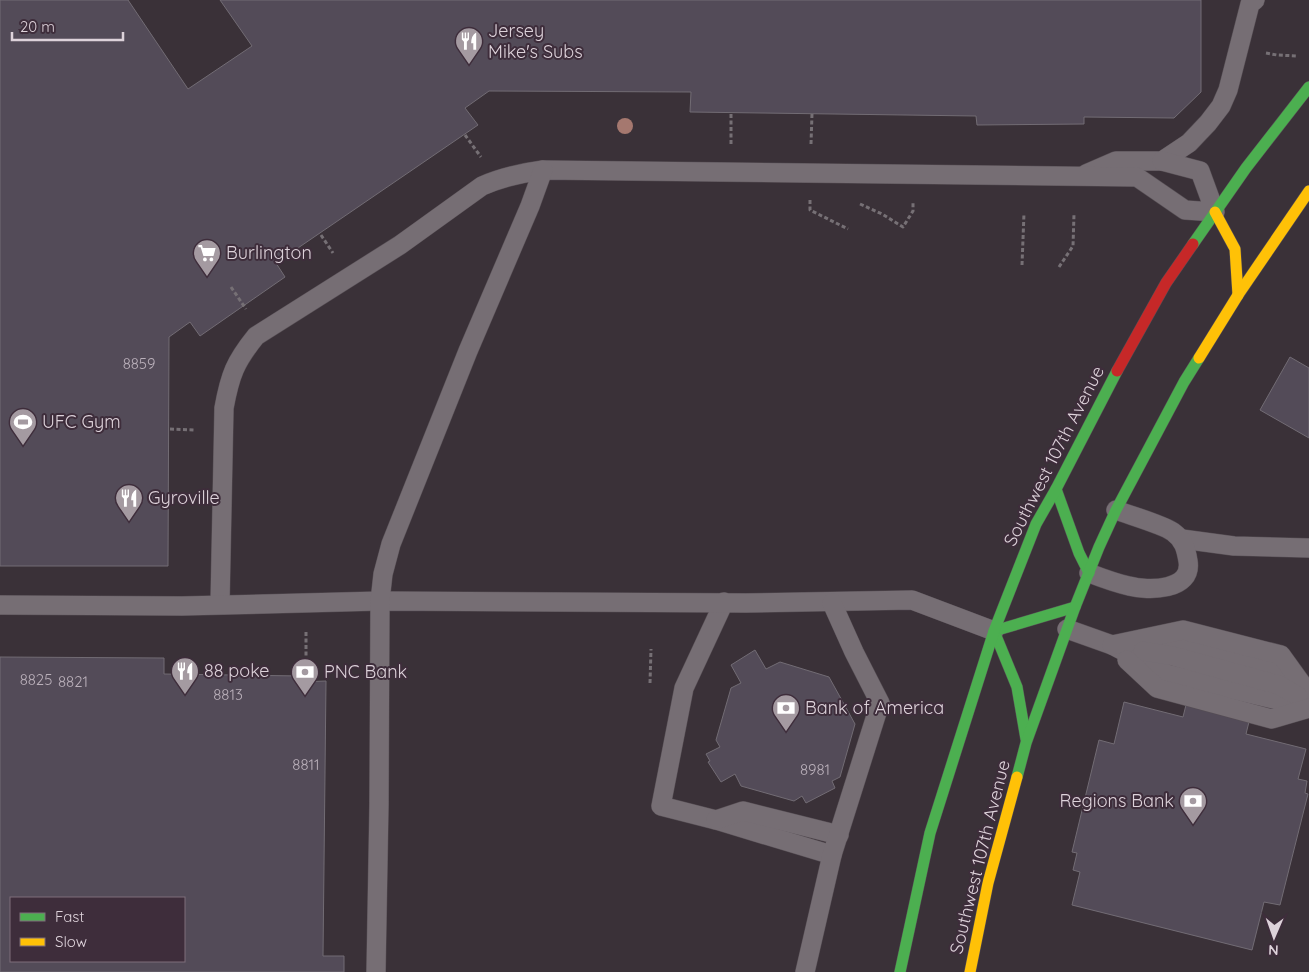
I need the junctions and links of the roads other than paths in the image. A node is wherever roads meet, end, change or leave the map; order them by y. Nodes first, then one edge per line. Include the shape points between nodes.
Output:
1 (1252, 2) edge
2 (1309, 87) edge
3 (1162, 161) junction
4 (543, 170) junction
5 (1078, 177) junction
6 (1309, 191) edge
7 (1215, 212) junction
8 (1238, 295) junction
9 (1056, 489) junction
10 (1116, 510) junction
11 (1182, 539) junction
12 (1309, 548) edge
13 (1088, 573) junction
14 (380, 601) junction
15 (724, 602) junction
16 (832, 602) junction
17 (0, 604) edge
18 (220, 604) junction
19 (1075, 607) junction
20 (1067, 629) junction
21 (994, 631) junction
22 (1112, 646) junction
23 (1309, 701) edge
24 (1026, 743) junction
25 (716, 820) junction
26 (839, 835) junction
27 (832, 855) junction
28 (376, 972) edge
29 (805, 972) edge
30 (900, 972) edge
31 (970, 972) edge

1 - 3 lane via 1221,106 1189,143
2 - 7 main road, Southwest 107th Avenue
3 - 5 lane via 1116,161
3 - 7 lane via 1200,171
4 - 5 lane
4 - 14 lane via 391,544
4 - 18 lane via 519,173 482,186 400,245 256,336 241,354 230,379 224,408
5 - 7 lane via 1137,177 1185,210
6 - 8 main road, Southwest 107th Avenue
7 - 8 main road via 1235,249
7 - 9 main road, Southwest 107th Avenue via 1166,284 1121,362
8 - 10 main road, Southwest 107th Avenue via 1184,382
9 - 13 main road via 1078,554
9 - 21 main road, Southwest 107th Avenue via 1036,524
10 - 11 lane via 1171,530
10 - 13 main road, Southwest 107th Avenue
11 - 12 lane via 1234,546
11 - 13 lane via 1189,567 1185,579 1174,586 1131,586
13 - 19 main road, Southwest 107th Avenue
14 - 15 lane
14 - 18 lane
14 - 28 lane
15 - 16 lane
15 - 25 lane via 684,688 661,806
16 - 21 lane via 912,600
16 - 26 lane via 880,703
17 - 18 lane
19 - 20 main road, Southwest 107th Avenue
19 - 21 main road
20 - 22 lane
20 - 24 main road, Southwest 107th Avenue
21 - 24 main road via 1017,687
21 - 30 main road, Southwest 107th Avenue via 930,833
22 - 23 lane via 1172,656 1279,685
22 - 23 lane via 1157,688 1272,719
22 - 23 lane via 1184,630 1281,655
24 - 31 main road, Southwest 107th Avenue via 988,883
25 - 26 lane via 743,811
25 - 27 lane
26 - 27 lane
27 - 29 lane

